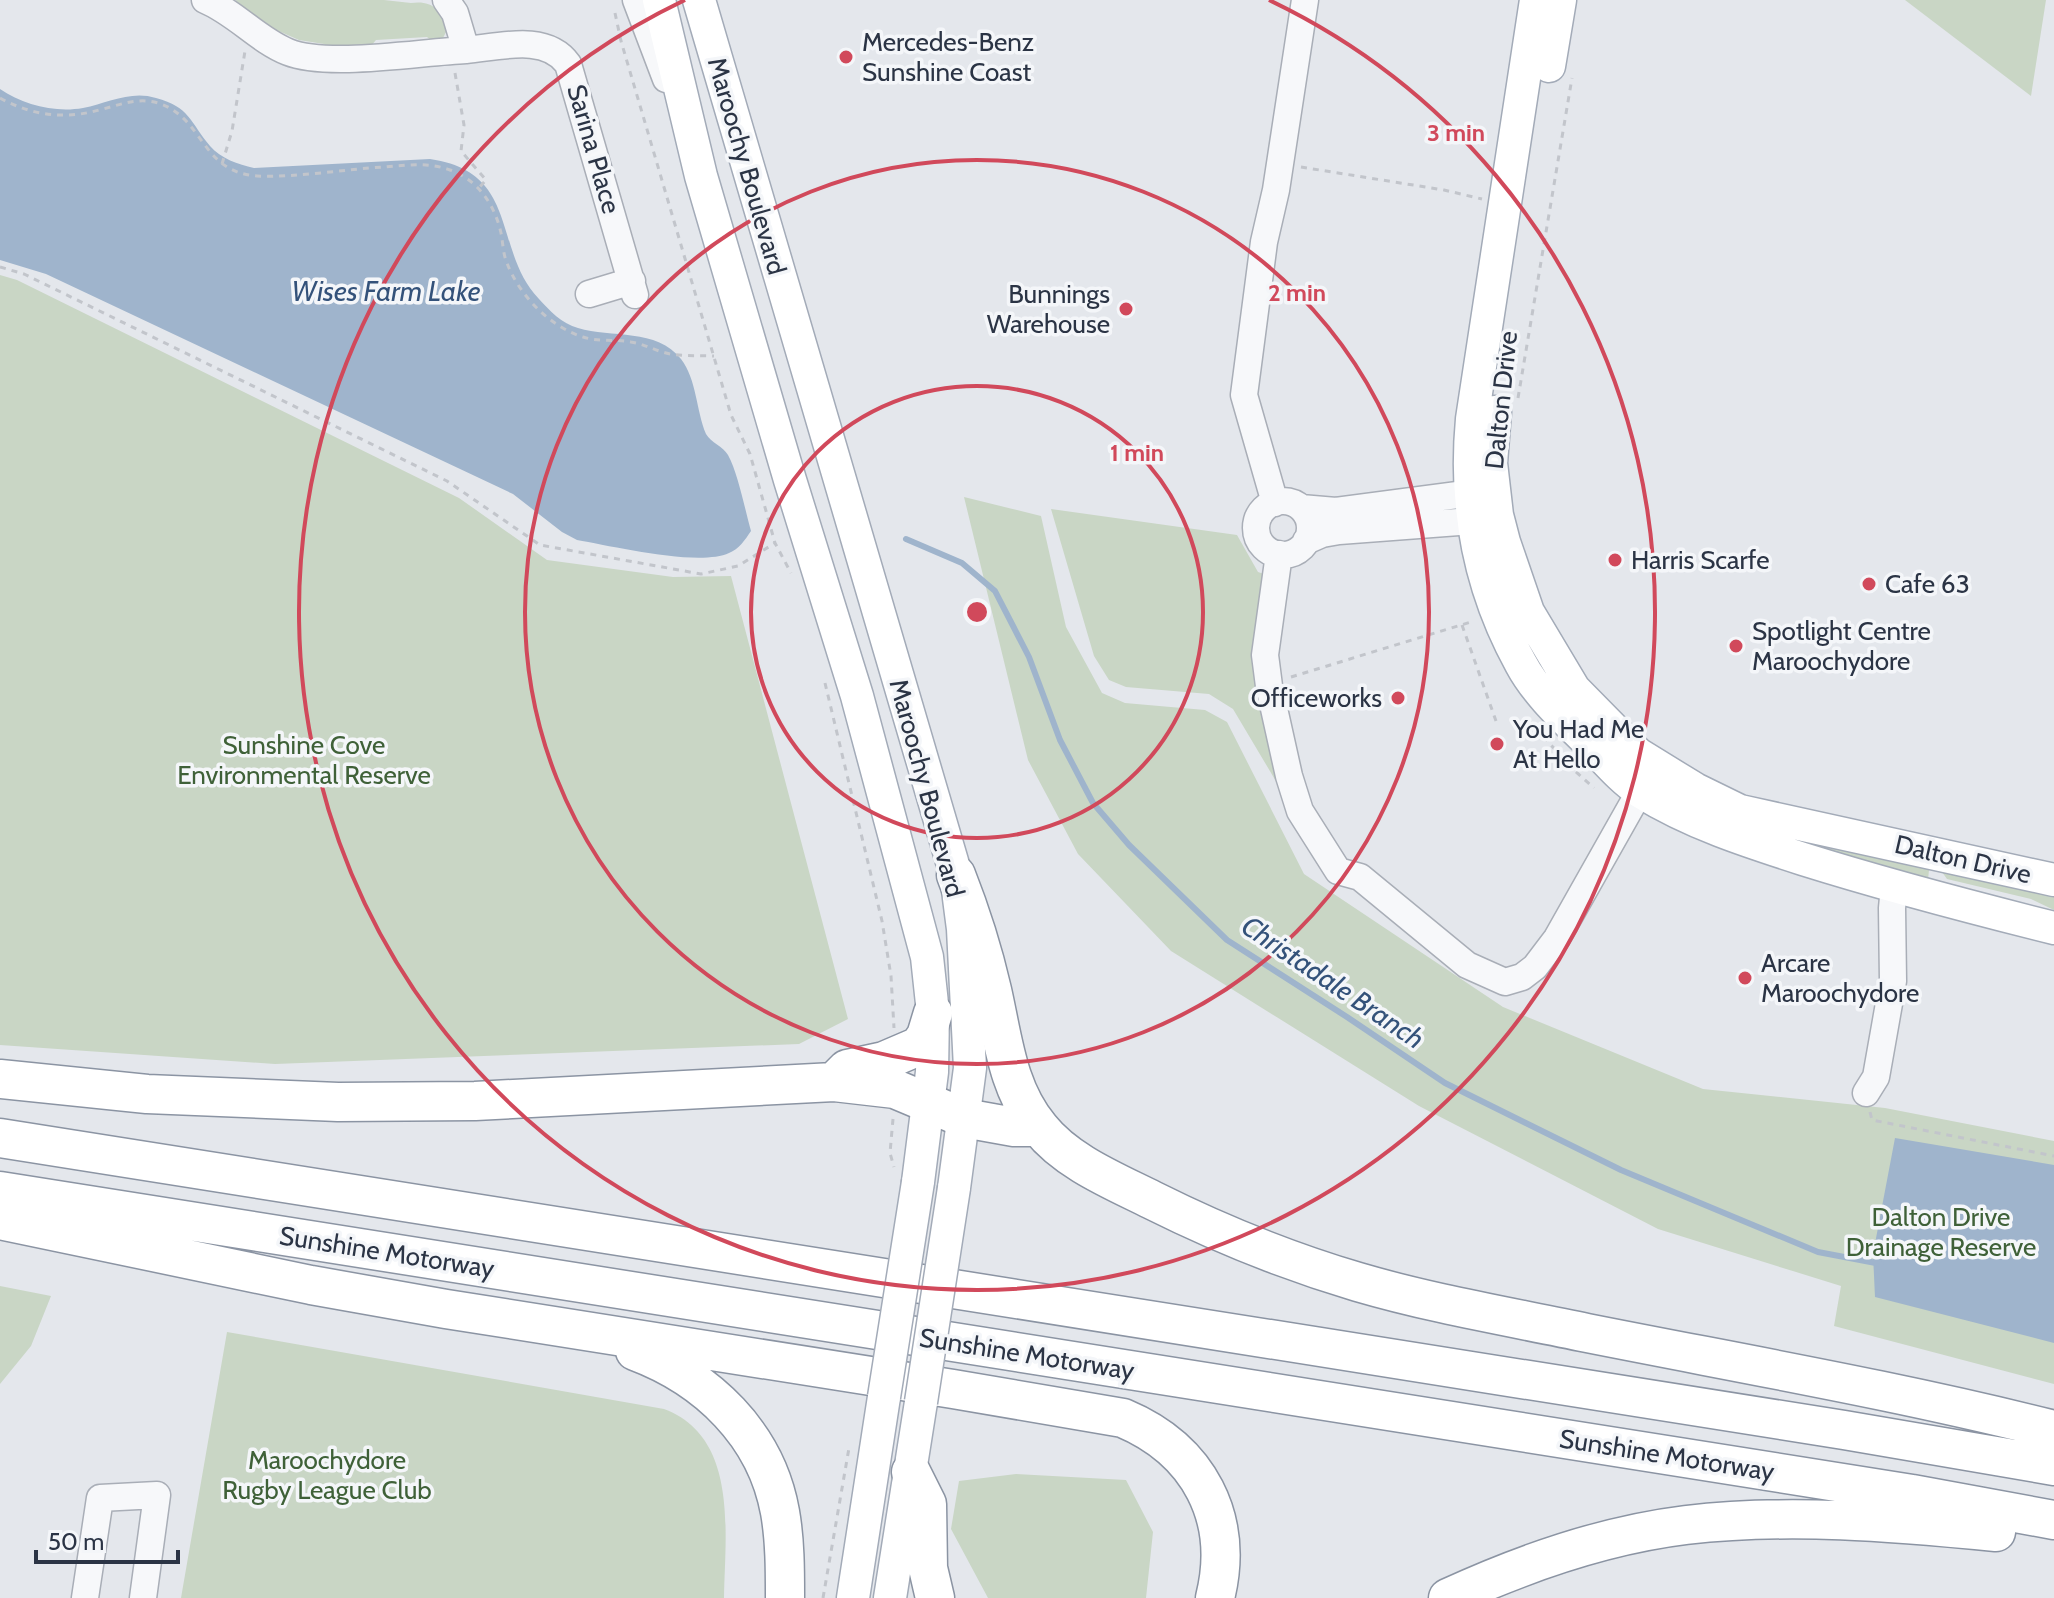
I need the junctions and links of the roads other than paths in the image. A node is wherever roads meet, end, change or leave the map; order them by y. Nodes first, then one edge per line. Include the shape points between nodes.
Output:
1 (205, 0) edge
2 (446, 0) edge
3 (636, 0) edge
4 (659, 0) edge
5 (699, 0) edge
6 (1305, 0) edge
7 (1536, 0) edge
8 (1560, 0) edge
9 (458, 50) junction
10 (701, 176) junction
11 (589, 294) dead end
12 (1275, 503) junction
13 (1479, 505) junction
14 (1301, 508) junction
15 (1306, 541) junction
16 (1277, 562) junction
17 (1695, 789) junction
18 (1640, 791) junction
19 (1754, 843) junction
20 (1954, 856) junction
21 (956, 875) junction
22 (2054, 880) edge
23 (1894, 887) junction
24 (2054, 928) edge
25 (933, 1013) junction
26 (0, 1079) edge
27 (906, 1082) junction
28 (1866, 1093) road end
29 (964, 1118) junction
30 (1038, 1127) junction
31 (0, 1138) edge
32 (0, 1191) edge
33 (0, 1220) edge
34 (581, 1330) junction
35 (2054, 1430) edge
36 (2054, 1466) edge
37 (911, 1472) junction
38 (2054, 1520) edge
39 (2054, 1536) edge
40 (85, 1598) edge
41 (143, 1598) edge
42 (785, 1598) edge
43 (853, 1598) edge
44 (890, 1598) edge
45 (935, 1598) edge
46 (1215, 1598) edge
47 (1448, 1598) edge

1 - 9 street, Sarina Place via 283,50 313,59
2 - 9 street via 453,9
3 - 10 street
4 - 10 main road, Maroochy Boulevard
5 - 21 main road, Maroochy Boulevard
6 - 12 street via 1244,395
7 - 13 main road, Dalton Drive via 1472,419
8 - 13 main road, Dalton Drive
9 - 11 street, Sarina Place via 536,45 553,49 566,60 633,288
10 - 25 main road, Maroochy Boulevard via 857,696 927,957
12 - 14 street via 1289,501
12 - 16 street via 1259,515 1257,532
13 - 14 street
13 - 15 street
13 - 17 main road, Dalton Drive via 1528,612 1574,689 1638,754
13 - 18 main road, Dalton Drive via 1502,622 1522,666 1554,708
14 - 15 street via 1309,519
15 - 16 street
16 - 18 street via 1265,655 1300,811 1338,871 1360,877 1467,965 1505,982 1535,967 1557,938
17 - 19 main road via 1700,806 1779,837 1771,845
17 - 20 main road, Dalton Drive via 1740,811
18 - 19 main road, Dalton Drive via 1706,826
19 - 23 main road, Dalton Drive
20 - 22 main road, Dalton Drive
20 - 24 main road via 1938,859 1933,873 1938,886 2021,907
21 - 29 main road, Maroochy Boulevard via 969,1011
21 - 30 highway via 972,916 1012,1075
23 - 24 main road, Dalton Drive
23 - 28 street via 1893,981 1876,1077
25 - 27 main road, Maroochy Boulevard
25 - 27 highway
26 - 27 highway via 147,1094 338,1102 475,1101 834,1082 847,1069
27 - 29 highway
27 - 43 main road, Maroochy Boulevard, bridge via 907,1178 884,1397
29 - 30 highway
29 - 37 main road, Maroochy Boulevard, bridge
30 - 35 highway via 1072,1156 1156,1202 1260,1248 1357,1282 1862,1385
31 - 36 highway, Sunshine Motorway
32 - 38 highway, Sunshine Motorway
33 - 34 highway via 311,1285
34 - 42 highway via 675,1369 713,1396 743,1428 766,1467 779,1509
34 - 46 highway via 1131,1422 1171,1447 1206,1491 1221,1544
37 - 44 main road, Maroochy Boulevard
37 - 45 highway via 927,1504 928,1568
39 - 47 highway via 1855,1521 1721,1521 1602,1543 1506,1573
40 - 41 street via 100,1498 157,1495

